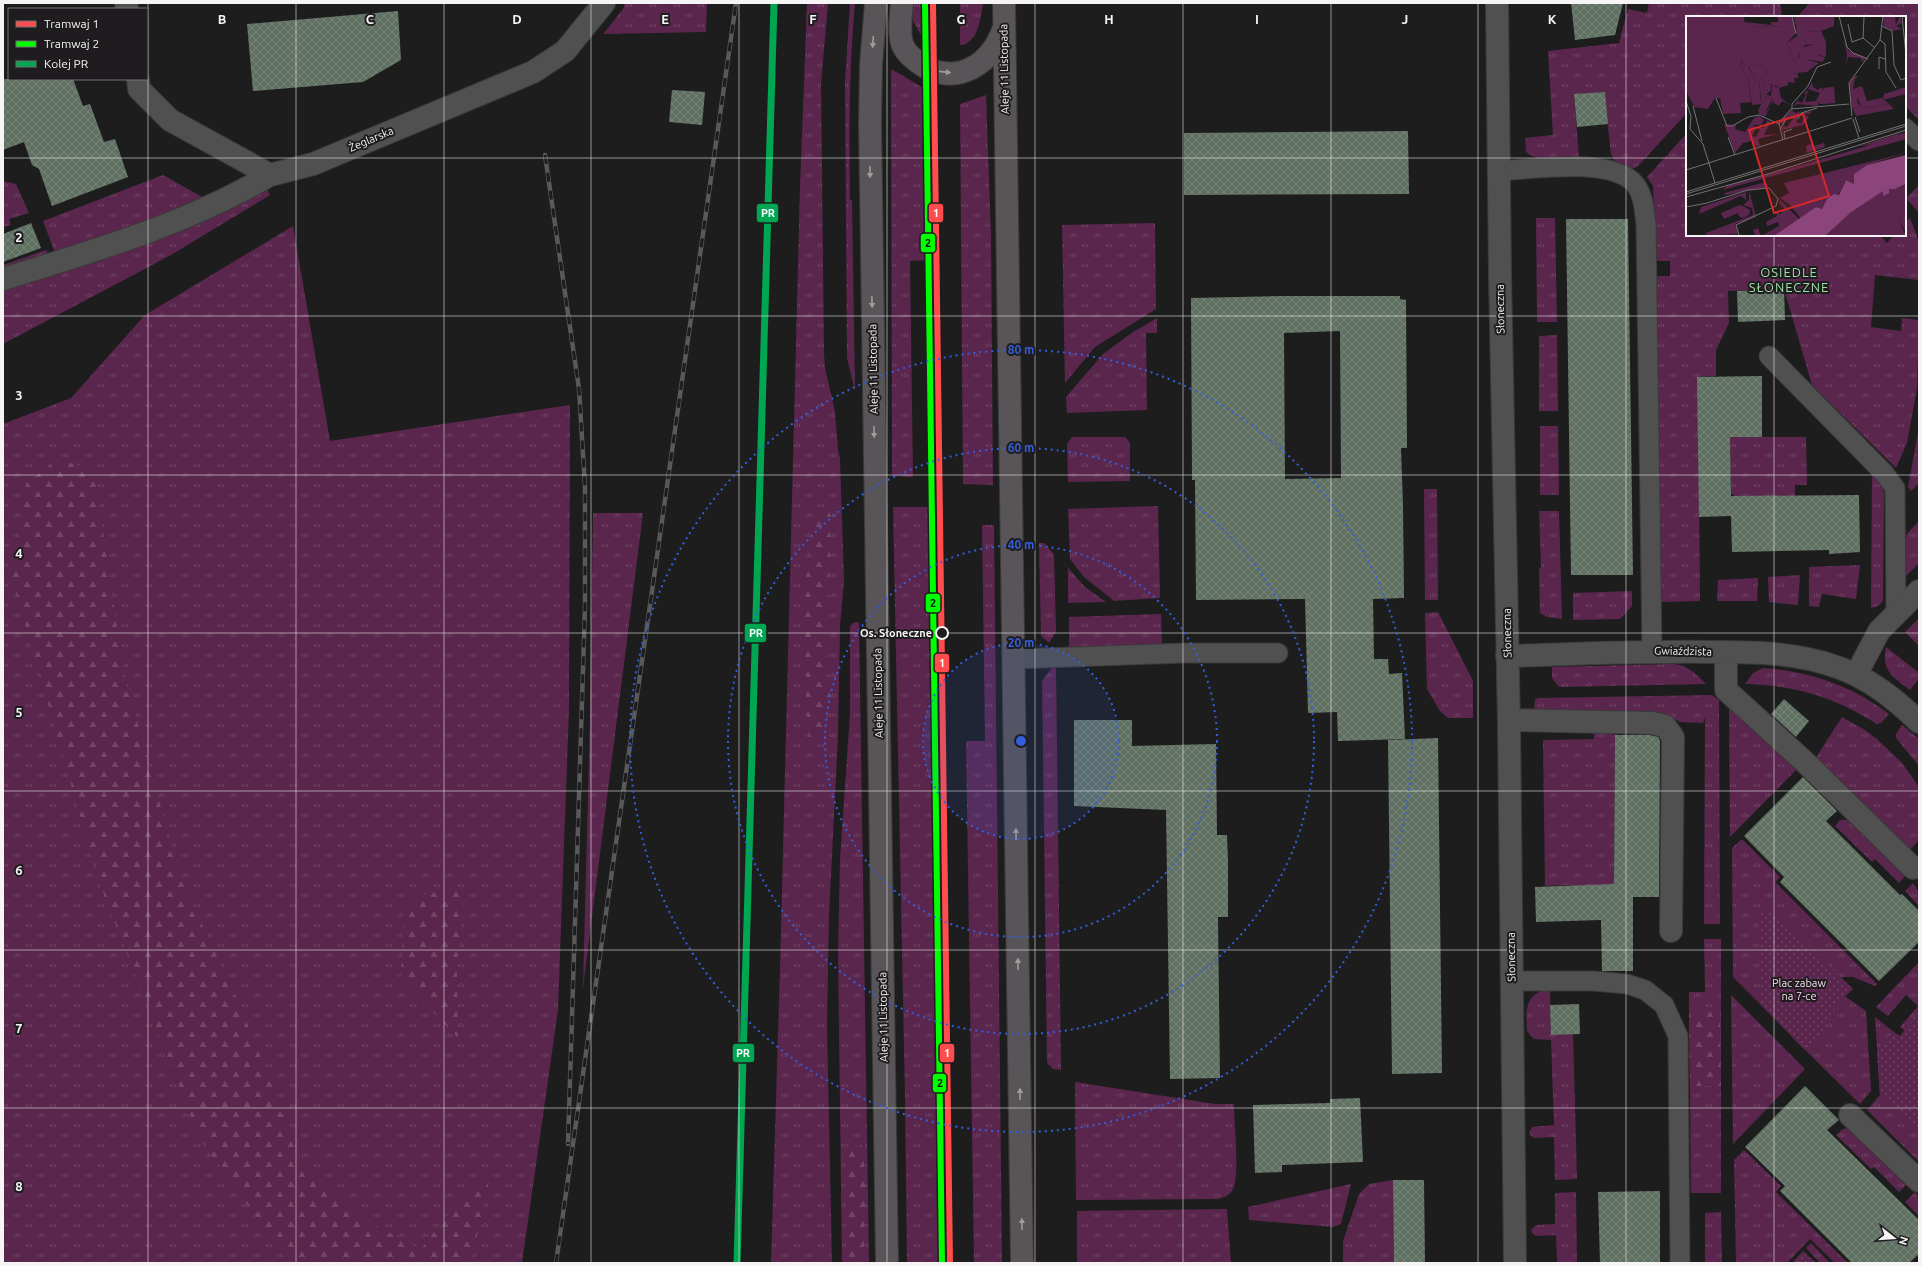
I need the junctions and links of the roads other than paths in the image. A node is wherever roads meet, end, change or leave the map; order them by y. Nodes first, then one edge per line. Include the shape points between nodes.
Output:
1 (604, 3) edge
2 (876, 3) edge
3 (902, 3) edge
4 (1497, 3) edge
5 (1003, 12) edge
6 (138, 80) edge
7 (1906, 129) edge
8 (1919, 141) edge
9 (1499, 171) junction
10 (270, 175) junction
11 (3, 279) edge
12 (1769, 356) dead end
13 (1919, 591) edge
14 (1896, 614) junction
15 (1652, 651) junction
16 (1726, 652) junction
17 (1278, 653) dead end
18 (1507, 656) junction
19 (1014, 659) junction
20 (1856, 675) junction
21 (1509, 720) junction
22 (1919, 722) edge
23 (1913, 868) dead end
24 (1671, 931) dead end
25 (1511, 981) junction
26 (1850, 1115) dead end
27 (1919, 1181) edge
28 (887, 1263) edge
29 (1022, 1263) edge
30 (1515, 1263) edge
31 (1680, 1263) edge

1 - 10 street, Żeglarska via 565,52 533,72 313,164
2 -> 28 main road, Aleje 11 Listopada via 870,124
3 -> 5 main road via 903,46 919,63 940,72 964,71 985,60 999,41 1003,30
4 - 9 street, Słoneczna
5 - 19 main road, Aleje 11 Listopada
6 - 10 street via 139,89 170,120
7 - 8 lane
9 - 15 lane via 1591,167 1610,170 1632,182 1643,200 1646,224
9 - 18 street, Słoneczna
10 - 11 street, Żeglarska via 147,234
12 - 14 lane via 1873,462 1895,488
13 - 14 street
14 - 20 street via 1879,631
15 - 16 street, Gwiaździsta
15 - 18 street, Gwiaździsta
16 - 20 street, Gwiaździsta via 1783,655 1815,660
16 - 23 street via 1726,690 1807,764
17 - 19 lane via 1184,653
18 - 21 street, Słoneczna
29 -> 19 main road, Aleje 11 Listopada
20 - 22 street, Gwiaździsta via 1882,690
21 - 24 street via 1652,723 1665,726 1673,737
21 - 25 street, Słoneczna
25 - 30 street, Słoneczna
25 - 31 lane via 1627,984 1645,990 1664,1005 1678,1036
26 - 27 street

